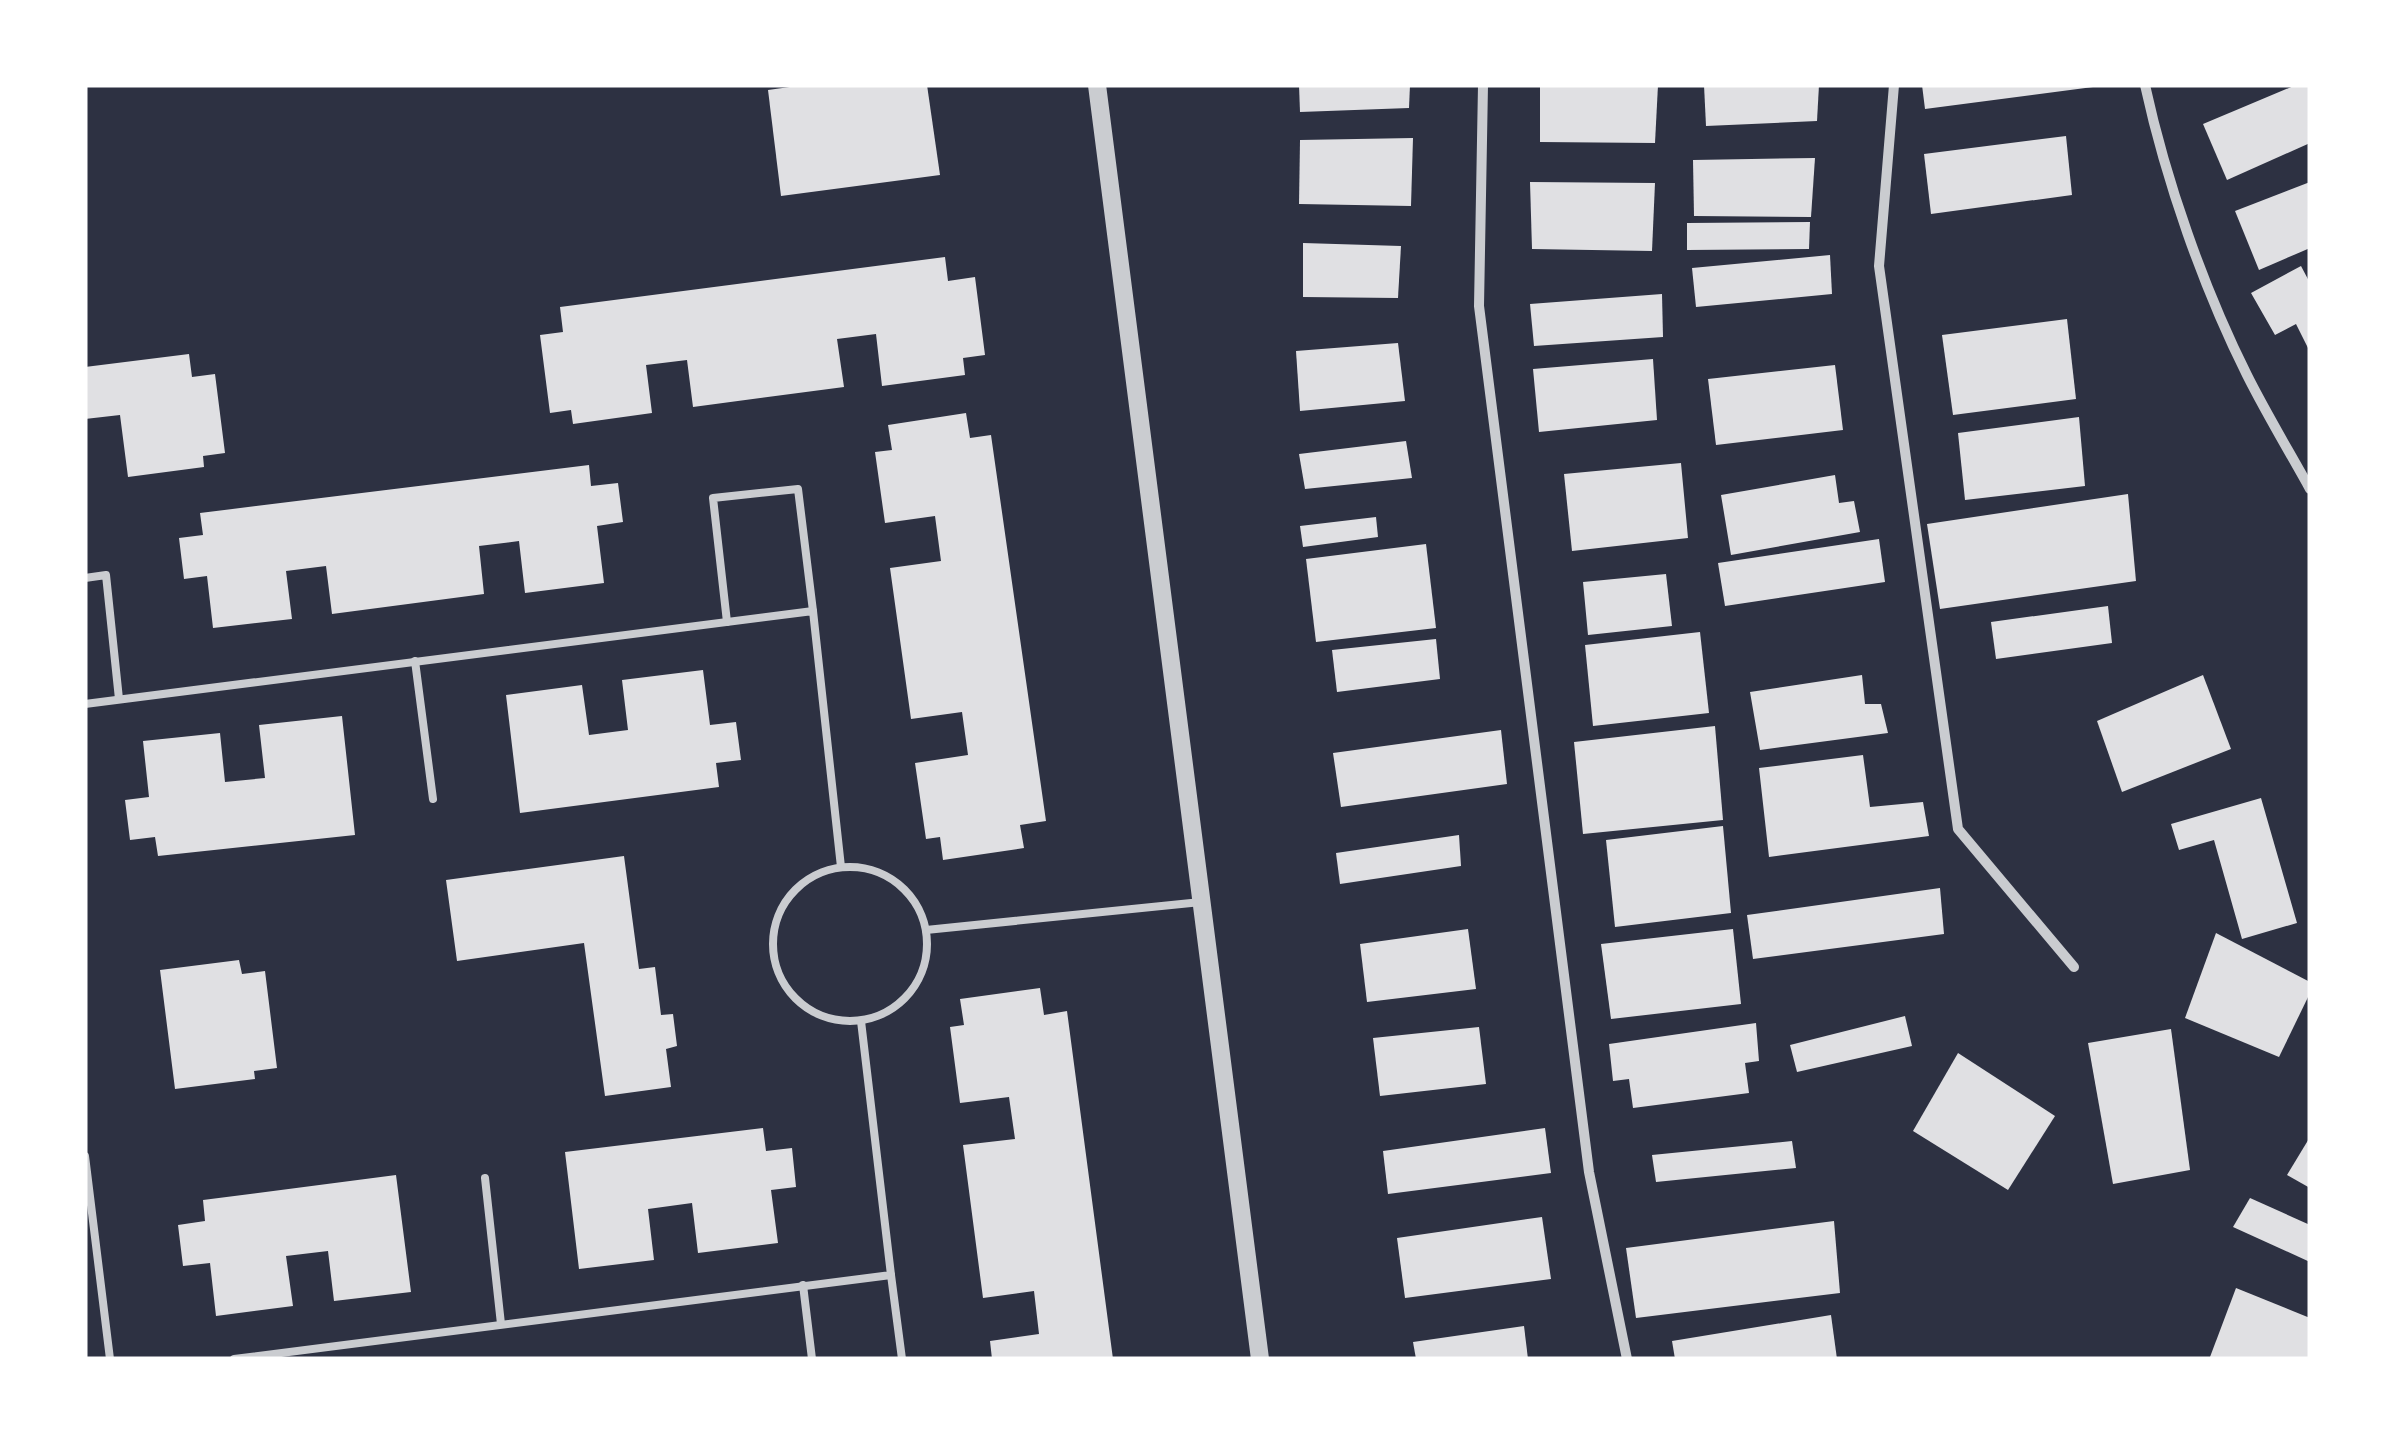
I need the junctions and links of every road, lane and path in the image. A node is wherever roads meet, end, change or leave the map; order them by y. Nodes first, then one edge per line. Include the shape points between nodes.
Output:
1 (1098, 85) edge
2 (1483, 85) edge
3 (1894, 85) edge
4 (2145, 85) edge
5 (2310, 489) edge
6 (85, 578) edge
7 (813, 611) junction
8 (727, 622) junction
9 (415, 662) junction
10 (120, 699) junction
11 (85, 704) edge
12 (433, 799) dead end
13 (841, 867) junction
14 (1201, 902) junction
15 (926, 930) junction
16 (2074, 968) dead end
17 (861, 1020) junction
18 (85, 1156) edge
19 (484, 1178) dead end
20 (891, 1274) junction
21 (802, 1285) junction
22 (501, 1324) junction
23 (110, 1359) edge
24 (234, 1359) edge
25 (812, 1359) edge
26 (902, 1359) edge
27 (1260, 1359) edge
28 (1627, 1359) edge

1 - 14 street
2 - 28 street via 1479,306 1589,1172
3 - 16 street via 1879,266 1958,830
4 - 5 street via 2197,258 2246,373
6 - 10 lane via 106,575
7 - 8 lane
7 - 8 lane via 798,489 713,498
7 - 13 lane
8 - 9 lane
9 - 10 lane
9 - 12 lane
10 - 11 lane
13 - 15 lane via 876,872 905,890
13 - 17 lane via 817,874 782,906 773,954 780,978 803,1006 836,1020
14 - 15 lane
14 - 27 street
15 - 17 lane via 920,979 906,999 886,1014
17 - 20 lane
18 - 23 lane
19 - 22 lane
20 - 21 lane
20 - 26 lane
21 - 22 lane
21 - 25 lane
22 - 24 lane

